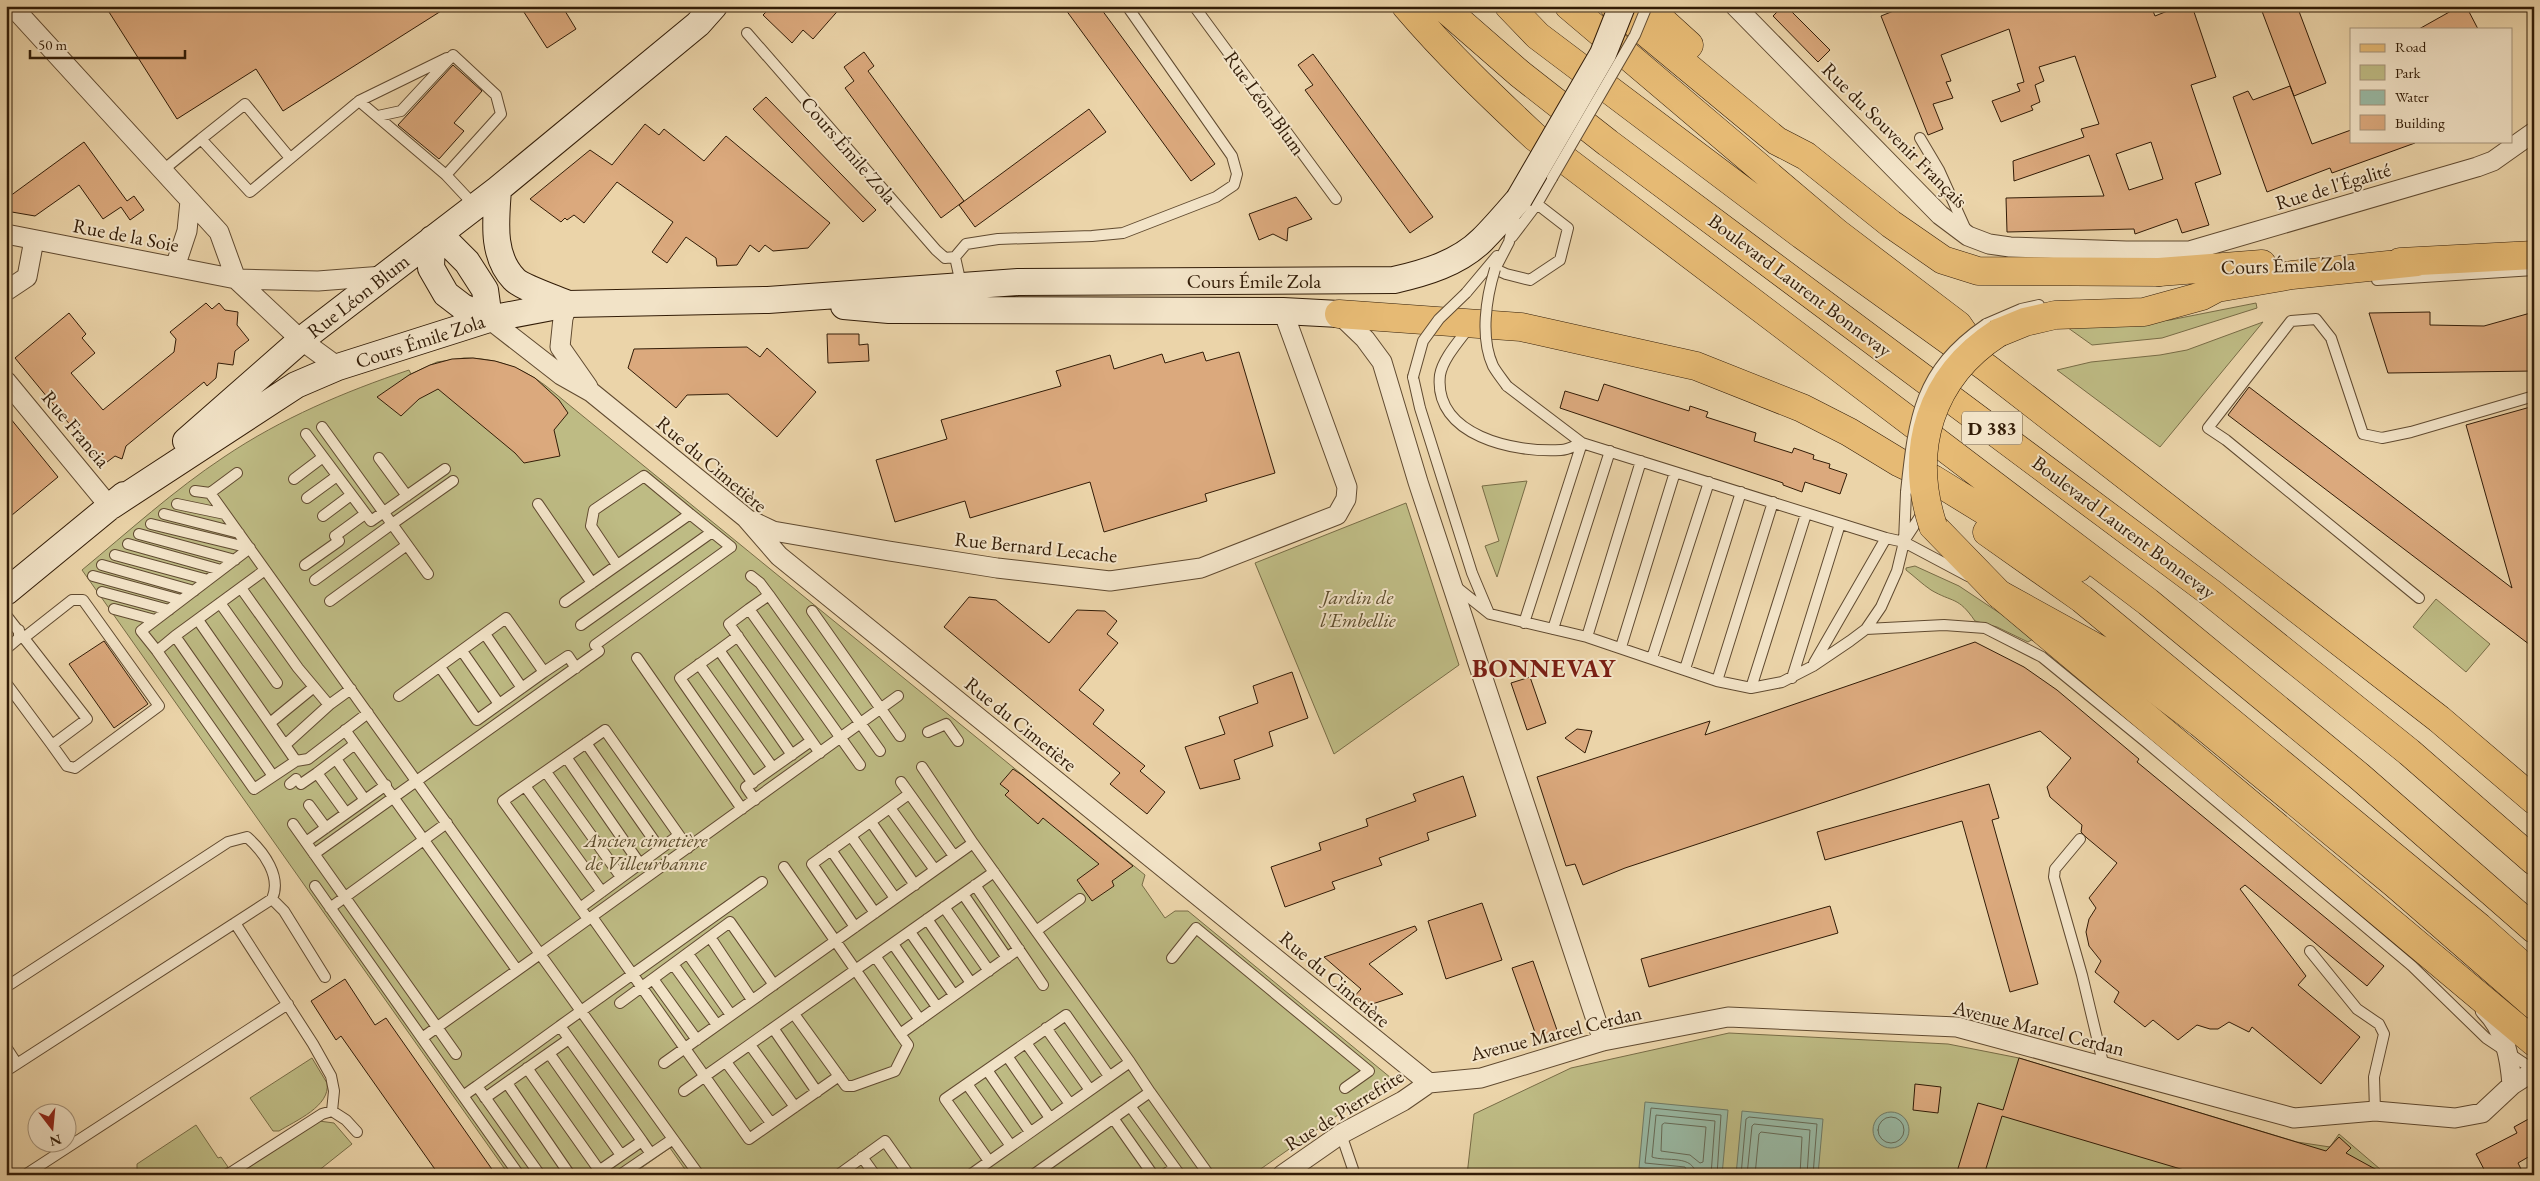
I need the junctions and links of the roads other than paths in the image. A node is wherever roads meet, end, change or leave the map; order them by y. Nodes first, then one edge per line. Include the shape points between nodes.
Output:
1 (12, 6) edge
2 (1126, 6) edge
3 (1194, 6) edge
4 (1406, 6) edge
5 (1442, 6) edge
6 (1509, 6) edge
7 (1569, 6) edge
8 (1614, 6) edge
9 (1622, 6) edge
10 (1647, 6) edge
11 (1735, 6) edge
12 (705, 12) edge
13 (747, 33) dead end
14 (453, 55) junction
15 (359, 101) junction
16 (378, 116) junction
17 (2534, 132) edge
18 (1920, 138) dead end
19 (200, 139) junction
20 (1806, 156) junction
21 (290, 158) junction
22 (162, 171) junction
23 (446, 174) junction
24 (498, 189) junction
25 (1527, 197) junction
26 (1336, 199) dead end
27 (190, 200) junction
28 (476, 207) junction
29 (2254, 233) junction
30 (6, 234) edge
31 (1968, 236) junction
32 (432, 239) junction
33 (34, 240) junction
34 (1509, 242) junction
35 (2534, 255) edge
36 (955, 257) junction
37 (2417, 262) junction
38 (2260, 265) junction
39 (175, 267) junction
40 (1495, 269) junction
41 (2534, 270) edge
42 (383, 276) junction
43 (236, 279) junction
44 (2362, 280) dead end
45 (961, 284) junction
46 (2286, 287) dead end
47 (6, 291) edge
48 (2202, 296) junction
49 (768, 300) junction
50 (2142, 300) dead end
51 (2048, 303) dead end
52 (568, 304) junction
53 (1283, 311) junction
54 (1339, 314) junction
55 (489, 319) junction
56 (1472, 323) junction
57 (1992, 329) junction
58 (301, 340) junction
59 (338, 367) junction
60 (1987, 368) junction
61 (6, 381) edge
62 (591, 392) junction
63 (2534, 396) edge
64 (322, 427) dead end
65 (306, 434) dead end
66 (1582, 443) junction
67 (1610, 451) junction
68 (323, 457) junction
69 (379, 458) dead end
70 (1642, 461) junction
71 (1900, 463) junction
72 (445, 470) dead end
73 (1675, 472) junction
74 (237, 473) dead end
75 (337, 476) junction
76 (294, 479) dead end
77 (453, 481) dead end
78 (1709, 482) junction
79 (195, 491) dead end
80 (1741, 492) junction
81 (210, 493) junction
82 (351, 495) junction
83 (407, 496) junction
84 (307, 498) dead end
85 (1773, 502) junction
86 (177, 504) dead end
87 (538, 504) dead end
88 (111, 507) junction
89 (1922, 508) junction
90 (384, 513) junction
91 (164, 514) dead end
92 (225, 514) junction
93 (365, 514) junction
94 (690, 514) junction
95 (1806, 514) junction
96 (323, 516) dead end
97 (746, 518) junction
98 (151, 524) dead end
99 (392, 524) junction
100 (1840, 524) junction
101 (712, 532) junction
102 (239, 533) junction
103 (139, 534) dead end
104 (1886, 538) junction
105 (1904, 542) junction
106 (128, 544) dead end
107 (407, 545) junction
108 (250, 548) junction
109 (115, 555) dead end
110 (235, 560) junction
111 (102, 565) dead end
112 (618, 565) junction
113 (305, 566) dead end
114 (221, 570) junction
115 (265, 570) junction
116 (428, 574) dead end
117 (93, 576) dead end
118 (751, 576) dead end
119 (208, 580) junction
120 (315, 580) dead end
121 (592, 583) junction
122 (1454, 586) junction
123 (242, 588) junction
124 (194, 591) junction
125 (6, 592) edge
126 (102, 592) dead end
127 (1999, 594) junction
128 (769, 595) junction
129 (2419, 598) dead end
130 (181, 600) junction
131 (330, 601) dead end
132 (565, 602) dead end
133 (2148, 602) junction
134 (220, 603) junction
135 (114, 609) dead end
136 (749, 609) junction
137 (169, 610) junction
138 (812, 611) dead end
139 (1490, 614) junction
140 (6, 615) edge
141 (155, 620) junction
142 (198, 620) junction
143 (1524, 623) junction
144 (581, 625) dead end
145 (1552, 629) junction
146 (1866, 630) junction
147 (22, 634) junction
148 (484, 634) junction
149 (175, 636) junction
150 (738, 636) junction
151 (1587, 637) junction
152 (1621, 647) junction
153 (6, 649) edge
154 (719, 650) junction
155 (157, 651) junction
156 (462, 651) junction
157 (637, 658) dead end
158 (1652, 658) junction
159 (699, 664) junction
160 (1812, 666) junction
161 (440, 667) junction
162 (576, 668) junction
163 (1685, 669) junction
164 (544, 672) junction
165 (1792, 678) junction
166 (1717, 681) junction
167 (6, 683) edge
168 (277, 683) dead end
169 (314, 687) junction
170 (522, 688) junction
171 (1751, 688) junction
172 (351, 689) junction
173 (399, 696) dead end
174 (898, 696) dead end
175 (499, 704) junction
176 (329, 705) junction
177 (881, 709) junction
178 (368, 713) junction
179 (270, 723) junction
180 (861, 723) junction
181 (345, 730) junction
182 (928, 732) dead end
183 (900, 736) dead end
184 (840, 738) junction
185 (811, 741) junction
186 (958, 741) dead end
187 (586, 743) junction
188 (356, 744) junction
189 (285, 745) junction
190 (52, 746) junction
191 (880, 750) dead end
192 (820, 753) junction
193 (792, 755) junction
194 (566, 757) junction
195 (336, 759) junction
196 (296, 760) junction
197 (860, 765) dead end
198 (922, 767) dead end
199 (773, 768) junction
200 (546, 772) junction
201 (317, 773) junction
202 (273, 776) junction
203 (295, 782) dead end
204 (417, 782) junction
205 (753, 782) junction
206 (901, 782) dead end
207 (386, 785) junction
208 (525, 786) junction
209 (910, 794) junction
210 (394, 797) junction
211 (366, 800) junction
212 (755, 800) junction
213 (2534, 800) edge
214 (308, 805) dead end
215 (890, 808) junction
216 (742, 809) junction
217 (346, 813) junction
218 (871, 822) junction
219 (447, 823) junction
220 (293, 824) dead end
221 (326, 828) junction
222 (679, 835) junction
223 (851, 836) junction
224 (424, 839) junction
225 (2080, 839) dead end
226 (306, 842) junction
227 (973, 843) junction
228 (688, 848) junction
229 (660, 849) junction
230 (831, 850) junction
231 (314, 854) junction
232 (954, 856) junction
233 (2534, 861) edge
234 (640, 864) junction
235 (784, 867) dead end
236 (935, 870) junction
237 (994, 872) junction
238 (621, 877) junction
239 (762, 882) dead end
240 (914, 884) junction
241 (976, 885) junction
242 (315, 886) dead end
243 (602, 892) junction
244 (963, 894) junction
245 (344, 897) junction
246 (895, 898) junction
247 (272, 899) junction
248 (1080, 899) dead end
249 (944, 907) junction
250 (330, 908) junction
251 (580, 908) junction
252 (875, 913) junction
253 (590, 918) junction
254 (927, 919) junction
255 (235, 923) junction
256 (855, 927) junction
257 (2534, 929) edge
258 (1036, 931) junction
259 (910, 932) junction
260 (710, 937) junction
261 (836, 941) junction
262 (893, 944) junction
263 (1019, 949) junction
264 (2310, 951) dead end
265 (540, 954) junction
266 (688, 954) junction
267 (875, 956) junction
268 (1007, 958) junction
269 (1172, 958) dead end
270 (673, 964) junction
271 (517, 970) junction
272 (856, 970) junction
273 (989, 970) junction
274 (633, 975) junction
275 (2534, 976) edge
276 (325, 977) dead end
277 (653, 979) junction
278 (2462, 982) junction
279 (971, 983) junction
280 (774, 985) junction
281 (1043, 985) dead end
282 (6, 987) edge
283 (641, 987) junction
284 (954, 995) junction
285 (752, 1000) junction
286 (620, 1003) dead end
287 (288, 1004) junction
288 (2534, 1005) edge
289 (937, 1007) junction
290 (582, 1012) junction
291 (794, 1014) junction
292 (731, 1015) junction
293 (920, 1020) junction
294 (717, 1025) junction
295 (560, 1026) junction
296 (437, 1028) junction
297 (773, 1028) junction
298 (1046, 1028) junction
299 (900, 1034) junction
300 (422, 1038) junction
301 (569, 1039) junction
302 (697, 1040) junction
303 (1603, 1041) junction
304 (2534, 1042) edge
305 (1026, 1043) junction
306 (750, 1045) junction
307 (6, 1047) edge
308 (685, 1048) junction
309 (549, 1053) junction
310 (2509, 1053) junction
311 (456, 1054) dead end
312 (1007, 1056) junction
313 (726, 1062) junction
314 (1130, 1062) junction
315 (664, 1063) dead end
316 (17, 1064) junction
317 (2104, 1067) junction
318 (527, 1068) junction
319 (987, 1070) junction
320 (6, 1071) edge
321 (2534, 1071) edge
322 (839, 1076) junction
323 (1109, 1076) junction
324 (705, 1077) junction
325 (507, 1083) junction
326 (1429, 1083) junction
327 (967, 1084) junction
328 (2512, 1085) junction
329 (477, 1086) junction
330 (1345, 1088) dead end
331 (1090, 1090) junction
332 (684, 1091) dead end
333 (817, 1092) junction
334 (1150, 1092) junction
335 (463, 1096) junction
336 (485, 1098) junction
337 (1070, 1104) junction
338 (1130, 1106) junction
339 (795, 1107) junction
340 (332, 1111) junction
341 (2375, 1112) junction
342 (1050, 1118) junction
343 (1113, 1118) junction
344 (771, 1124) junction
345 (357, 1132) dead end
346 (1030, 1132) junction
347 (1341, 1134) junction
348 (673, 1139) junction
349 (642, 1141) junction
350 (1011, 1146) junction
351 (651, 1154) junction
352 (621, 1155) junction
353 (862, 1157) junction
354 (989, 1161) junction
355 (1177, 1171) edge
356 (596, 1173) edge
357 (840, 1174) edge
358 (25, 1175) edge
359 (227, 1175) edge
360 (519, 1175) edge
361 (540, 1175) edge
362 (570, 1175) edge
363 (620, 1175) edge
364 (698, 1175) edge
365 (875, 1175) edge
366 (909, 1175) edge
367 (970, 1175) edge
368 (1033, 1175) edge
369 (1153, 1175) edge
370 (1164, 1175) edge
371 (1210, 1175) edge
372 (1282, 1175) edge
373 (1355, 1175) edge

1 - 22 street
2 - 36 lane via 1232,156 1237,174 1234,185 1216,197 1123,233 998,239 966,244
3 - 26 lane, Rue Léon Blum
4 - 133 main road via 1443,49 1535,137
5 - 233 main road, Boulevard Laurent Bonnevay / D 383 via 1520,74 1608,143 2211,592 2409,752
6 - 60 main road, Boulevard Laurent Bonnevay / D 383 via 1553,48 1802,235
7 - 60 main road via 1837,233 1958,325
8 - 20 main road via 1777,140
9 - 25 main road, Cours Émile Zola, bridge via 1603,54
10 - 20 main road via 1782,129
10 - 25 lane, bridge via 1635,35 1552,178
11 - 31 street, Rue du Souvenir Français via 1940,215
12 - 24 main road, Rue Léon Blum
13 - 36 lane, Cours Émile Zola via 936,250 945,258
14 - 15 lane
14 - 16 lane via 401,111
14 - 23 lane via 496,95 501,114
15 - 16 lane
15 - 21 lane
16 - 23 lane
17 - 29 street, Rue de l'Égalité via 2493,161 2477,167
18 - 31 lane via 1939,170
19 - 21 lane via 250,192
19 - 21 lane via 245,104
19 - 22 lane
20 - 38 main road, Cours Émile Zola via 1891,224 1943,260 1978,271 2159,272
22 - 27 street
23 - 28 lane
24 - 28 main road, Rue Léon Blum
24 - 52 main road via 495,227 500,257 515,280
25 - 34 lane
25 - 34 lane
25 - 40 lane via 1568,228 1560,260 1530,280
25 - 45 main road, Cours Émile Zola via 1481,242 1456,259 1425,273 1394,280
27 - 39 street via 187,231
27 - 43 street via 219,232
28 - 32 main road, Rue Léon Blum
29 - 31 street, Rue du Souvenir Français via 2189,251 2010,247
29 - 38 street
30 - 33 street, Rue de la Soie
32 - 42 main road, Rue Léon Blum
32 - 55 main road via 450,245 468,262 485,290
32 - 55 main road via 431,268 446,294
33 - 39 street, Rue de la Soie
33 - 47 street via 27,277
34 - 40 lane
34 - 139 lane, bridge via 1423,341 1413,377 1458,531
35 - 37 main road, Cours Émile Zola
36 - 45 lane
37 - 38 main road, Cours Émile Zola
37 - 48 main road, Cours Émile Zola via 2292,274 2217,288
39 - 43 street, Rue de la Soie
40 - 66 lane, bridge via 1488,292 1487,346 1494,366 1507,386
41 - 44 lane
42 - 43 street, Rue de la Soie via 318,281
42 - 58 main road, Rue Léon Blum
43 - 58 street
45 - 49 main road, Cours Émile Zola
46 - 48 lane
48 - 50 lane
48 - 57 main road, Cours Émile Zola via 2144,312 2055,315
49 - 52 main road, Cours Émile Zola
49 - 53 main road, Cours Émile Zola via 889,310
51 - 57 lane via 2021,309
52 - 55 main road, Cours Émile Zola
52 - 62 street, Rue du Cimetière via 560,347
53 - 54 main road, Cours Émile Zola
53 - 97 street, Rue Bernard Lecache via 1347,488 1346,499 1338,515 1201,568 1110,581 997,568 773,531
54 - 56 main road
54 - 122 street via 1365,339 1382,362
55 - 59 main road, Cours Émile Zola
55 - 62 street, Rue du Cimetière via 562,375
56 - 66 lane via 1441,372 1443,398 1456,420 1484,439 1499,444 1562,450
56 - 71 main road via 1521,328 1696,366 1802,408
57 - 89 main road, Cours Émile Zola, bridge via 1950,376 1938,398 1926,438
58 - 59 street
58 - 88 main road, Rue Léon Blum
59 - 88 main road, Cours Émile Zola via 296,385
60 - 213 main road, Boulevard Laurent Bonnevay / D 383 via 2439,719
61 - 88 street, Rue Francia
62 - 97 street, Rue du Cimetière
63 - 129 lane via 2411,432 2382,438 2363,434 2331,338 2316,319 2291,321 2208,428
64 - 90 lane
65 - 68 lane
66 - 67 lane
66 - 143 lane
67 - 70 lane
67 - 145 lane
68 - 75 lane
68 - 76 lane
69 - 83 lane
70 - 73 lane
70 - 151 lane
71 - 133 main road via 1932,479 2116,591
71 - 275 main road via 1930,492 2082,599 2464,914
72 - 83 lane
73 - 78 lane
73 - 152 lane
74 - 81 lane
75 - 82 lane
75 - 84 lane
77 - 99 lane
78 - 80 lane
78 - 158 lane
79 - 81 lane
80 - 85 lane
80 - 163 lane
81 - 92 lane
82 - 93 lane
82 - 96 lane
83 - 90 lane
85 - 95 lane
85 - 166 lane
86 - 92 lane
87 - 121 lane
88 - 125 main road, Rue Léon Blum
89 - 105 lane
89 - 105 lane
89 - 127 main road
90 - 93 lane via 371,521
90 - 99 lane
91 - 102 lane
92 - 102 lane
93 - 113 lane via 335,536 339,541
94 - 101 lane
94 - 112 lane
94 - 112 lane via 644,476 594,510 591,526
95 - 100 lane
95 - 171 lane
97 - 326 street, Rue du Cimetière via 778,556
98 - 108 lane
99 - 107 lane
99 - 120 lane
100 - 104 lane
100 - 165 lane
101 - 144 lane
101 - 162 lane via 731,547 597,648
102 - 108 lane
103 - 110 lane
104 - 105 lane
104 - 160 lane
105 - 127 lane
105 - 146 lane via 1897,571 1881,607
106 - 114 lane
107 - 116 lane
107 - 131 lane
108 - 110 lane
108 - 115 lane
109 - 119 lane
110 - 114 lane
111 - 124 lane
112 - 121 lane
114 - 119 lane
115 - 123 lane
115 - 172 lane
117 - 130 lane
118 - 128 lane
119 - 124 lane
121 - 132 lane
122 - 139 lane
122 - 303 street
123 - 134 lane
123 - 169 lane
124 - 130 lane
126 - 137 lane
127 - 278 main road
127 - 288 main road via 2113,657 2200,723 2395,884
128 - 136 lane
128 - 180 lane
130 - 137 lane
133 - 257 main road via 2359,776
134 - 142 lane
134 - 168 lane
135 - 141 lane
136 - 150 lane via 729,624
136 - 184 lane
137 - 141 lane
138 - 177 lane
139 - 143 lane
140 - 147 lane
141 - 155 lane via 141,631
142 - 149 lane
142 - 179 lane
143 - 145 lane
145 - 151 lane
146 - 160 lane
146 - 310 lane via 1944,625 1985,628 2042,657 2396,953 2486,1038
147 - 153 lane
147 - 190 lane via 87,719
147 - 190 lane via 72,600 83,600 159,706 75,768 67,766
148 - 156 lane
148 - 164 lane via 506,618
148 - 170 lane
149 - 155 lane
149 - 202 lane
150 - 154 lane
150 - 185 lane
151 - 152 lane
152 - 158 lane
154 - 159 lane
154 - 193 lane
155 - 202 lane via 254,789
156 - 161 lane
156 - 175 lane
157 - 216 lane
158 - 163 lane
159 - 199 lane
159 - 205 lane via 680,678
160 - 165 lane
161 - 173 lane
161 - 175 lane via 477,720
162 - 164 lane via 568,656
162 - 204 lane
163 - 166 lane
164 - 170 lane
165 - 171 lane
166 - 171 lane
167 - 190 lane
169 - 176 lane
169 - 179 lane
170 - 175 lane
172 - 176 lane
172 - 178 lane
174 - 177 lane
176 - 189 lane
177 - 180 lane
177 - 183 lane
178 - 181 lane
178 - 204 lane
179 - 189 lane
180 - 184 lane
180 - 191 lane
181 - 188 lane
181 - 196 lane via 308,759
182 - 186 lane via 946,724
184 - 192 lane
184 - 197 lane
185 - 192 lane
185 - 193 lane
187 - 194 lane
187 - 222 lane via 605,730
187 - 229 lane
188 - 195 lane
188 - 207 lane
189 - 196 lane
192 - 212 lane
193 - 199 lane
194 - 200 lane
194 - 234 lane
195 - 201 lane
195 - 211 lane
196 - 202 lane
198 - 227 lane
199 - 205 lane
200 - 208 lane
200 - 238 lane
201 - 203 lane
201 - 217 lane
204 - 210 lane
204 - 219 lane
205 - 212 lane via 746,787
206 - 209 lane
207 - 210 lane
207 - 211 lane
208 - 243 lane
208 - 251 lane via 503,802
209 - 215 lane
209 - 232 lane
210 - 224 lane
210 - 231 lane
211 - 217 lane
212 - 216 lane
214 - 221 lane
215 - 218 lane
215 - 236 lane
216 - 228 lane
217 - 221 lane
218 - 223 lane
218 - 240 lane
219 - 224 lane
219 - 265 lane
220 - 226 lane
221 - 226 lane
222 - 228 lane
222 - 229 lane
223 - 230 lane
223 - 246 lane
224 - 245 lane
224 - 271 lane
225 - 317 lane via 2055,869 2054,877
226 - 231 lane
227 - 232 lane
227 - 237 lane
228 - 253 lane
229 - 234 lane
230 - 252 lane
230 - 256 lane via 812,864
231 - 245 lane
232 - 236 lane
234 - 238 lane
235 - 261 lane
236 - 240 lane
237 - 241 lane
237 - 258 lane
238 - 243 lane
239 - 274 lane
240 - 246 lane
241 - 244 lane
241 - 263 lane
242 - 250 lane
243 - 251 lane
244 - 249 lane
244 - 268 lane
245 - 250 lane
245 - 296 lane
246 - 252 lane
247 - 255 lane
247 - 276 lane via 284,911
247 - 282 lane via 276,879 271,868 253,842 247,837 238,838
248 - 258 lane
249 - 254 lane
249 - 273 lane
250 - 300 lane
251 - 253 lane
252 - 256 lane
253 - 265 lane
253 - 274 lane
254 - 259 lane
254 - 279 lane
255 - 287 lane
255 - 316 lane
256 - 261 lane
258 - 314 lane
259 - 262 lane
259 - 284 lane
260 - 266 lane
260 - 280 lane via 730,922
260 - 285 lane
261 - 272 lane
261 - 280 lane
262 - 267 lane
262 - 289 lane
263 - 268 lane
263 - 281 lane
264 - 341 lane via 2357,1009 2379,1024 2384,1034 2374,1077
265 - 271 lane
265 - 290 lane
266 - 270 lane
266 - 292 lane
267 - 272 lane
267 - 293 lane
268 - 273 lane
269 - 330 lane via 1196,928 1370,1071
270 - 277 lane
270 - 294 lane
271 - 296 lane
272 - 291 lane
272 - 299 lane
273 - 279 lane
274 - 283 lane
274 - 290 lane
277 - 283 lane
277 - 302 lane
278 - 304 main road
278 - 310 street via 2470,996 2493,1018
279 - 284 lane
280 - 285 lane
283 - 286 lane
283 - 308 lane
284 - 289 lane
285 - 292 lane
287 - 340 lane via 331,1076 334,1091
287 - 358 lane
289 - 293 lane
290 - 295 lane
290 - 348 lane
291 - 297 lane
291 - 322 lane
292 - 294 lane
293 - 299 lane
294 - 302 lane
295 - 301 lane
295 - 329 lane
296 - 300 lane
296 - 311 lane
297 - 306 lane
297 - 333 lane
298 - 305 lane
298 - 323 lane via 1066,1014
298 - 331 lane
299 - 322 lane via 908,1045 895,1071 853,1086 846,1086
300 - 335 lane
301 - 309 lane
301 - 349 lane
302 - 308 lane
303 - 317 street, Avenue Marcel Cerdan via 1728,1017 1957,1027
303 - 326 street, Avenue Marcel Cerdan via 1481,1078
305 - 312 lane
305 - 337 lane
306 - 313 lane
306 - 339 lane
307 - 316 lane
308 - 315 lane
308 - 324 lane
309 - 318 lane
309 - 352 lane
310 - 321 lane
310 - 328 street
312 - 319 lane
312 - 342 lane
313 - 324 lane
313 - 344 lane
314 - 323 lane
314 - 334 lane
316 - 320 lane
317 - 341 street, Avenue Marcel Cerdan via 2294,1118
318 - 325 lane
318 - 356 lane
319 - 327 lane
319 - 346 lane
321 - 328 street, Avenue Marcel Cerdan
322 - 333 lane
323 - 331 lane
324 - 332 lane
324 - 344 lane via 749,1139
325 - 336 lane
325 - 362 lane
326 - 347 street, Rue de Pierrefrite via 1403,1101
327 - 350 lane
327 - 354 lane via 945,1099
328 - 341 street, Avenue Marcel Cerdan via 2482,1113 2455,1118
329 - 335 lane
329 - 336 lane
331 - 337 lane
333 - 339 lane
334 - 338 lane
334 - 371 lane
335 - 360 lane
336 - 361 lane
337 - 342 lane
338 - 343 lane
338 - 355 lane
339 - 344 lane
340 - 345 lane
340 - 359 lane via 322,1114
342 - 346 lane
343 - 368 lane
343 - 369 lane
346 - 350 lane
347 - 372 street, Rue de Pierrefrite
347 - 373 lane
348 - 351 lane
348 - 364 lane
349 - 351 lane
349 - 352 lane
350 - 354 lane
351 - 363 lane
352 - 356 lane
353 - 357 lane
353 - 365 lane
353 - 366 lane via 885,1141
354 - 367 lane
355 - 370 lane

